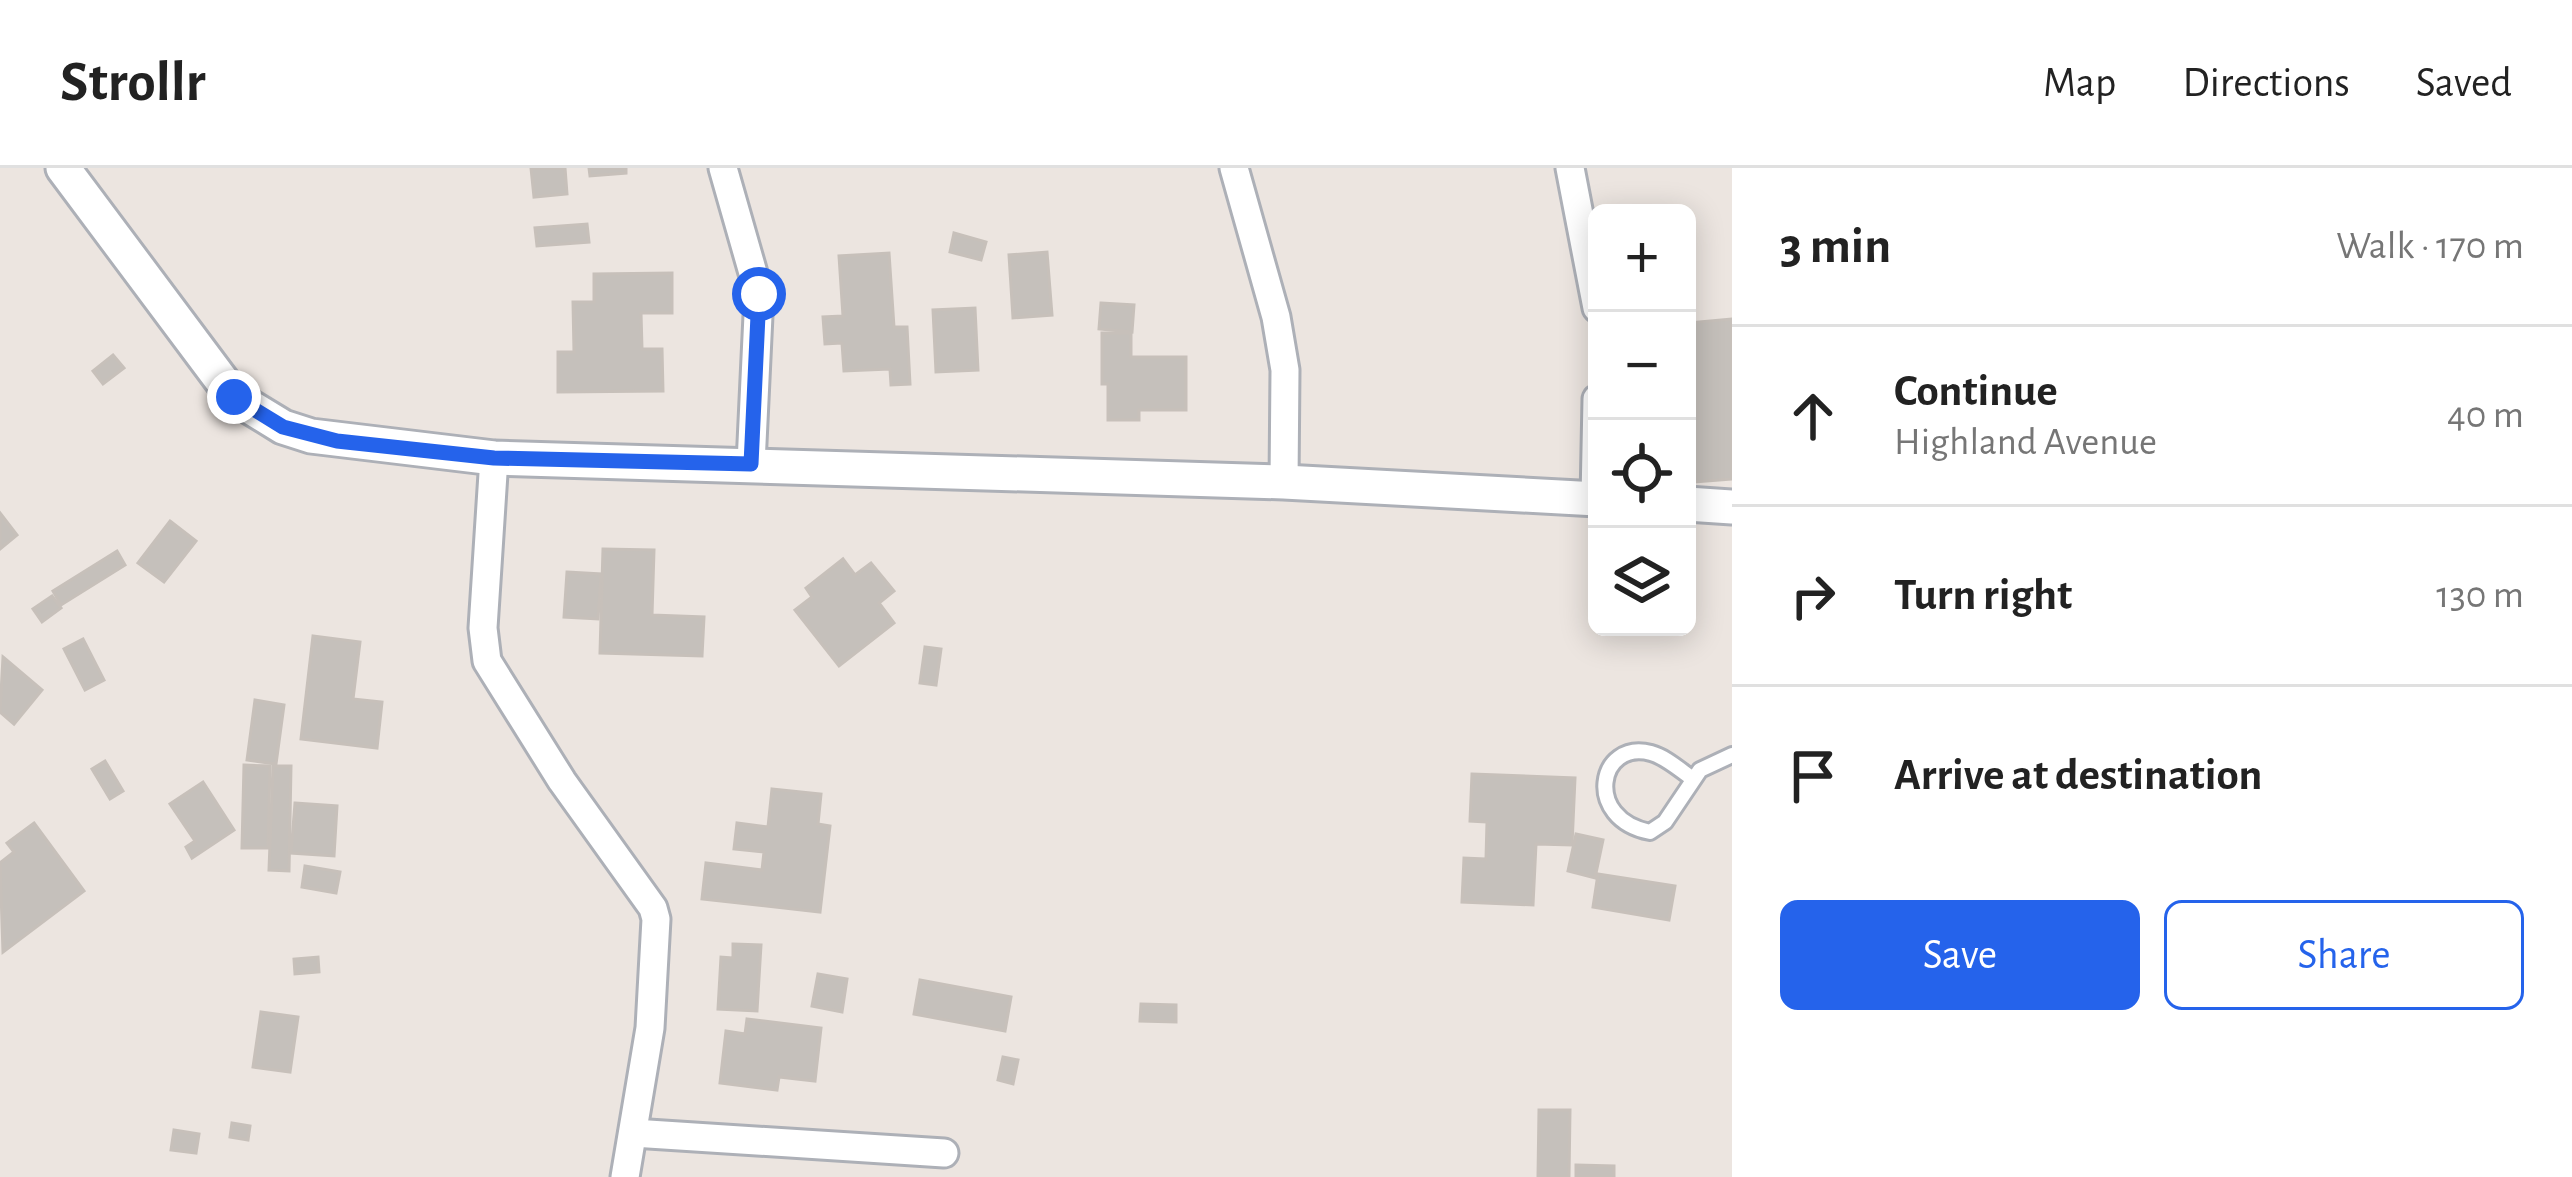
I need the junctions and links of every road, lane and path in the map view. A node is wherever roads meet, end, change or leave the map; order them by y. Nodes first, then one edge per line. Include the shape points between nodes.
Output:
1 (63, 168) edge
2 (723, 168) edge
3 (1234, 168) edge
4 (1570, 168) edge
5 (1588, 261) edge
6 (494, 458) junction
7 (751, 464) junction
8 (1284, 482) junction
9 (1588, 499) edge
10 (1696, 505) edge
11 (1732, 507) edge
12 (1732, 755) edge
13 (1693, 779) junction
14 (633, 1132) junction
15 (944, 1153) dead end
16 (625, 1177) edge

1 - 6 street via 234,397 260,415 337,441
2 - 7 street via 759,294
3 - 8 street via 1285,370
4 - 5 street
6 - 7 street
6 - 14 street via 487,661 656,919
7 - 8 street
8 - 9 street
10 - 11 street
12 - 13 lane
13 - 13 lane via 1666,822 1650,832 1616,817 1605,796 1606,773 1634,752 1654,753
14 - 15 street
14 - 16 street

